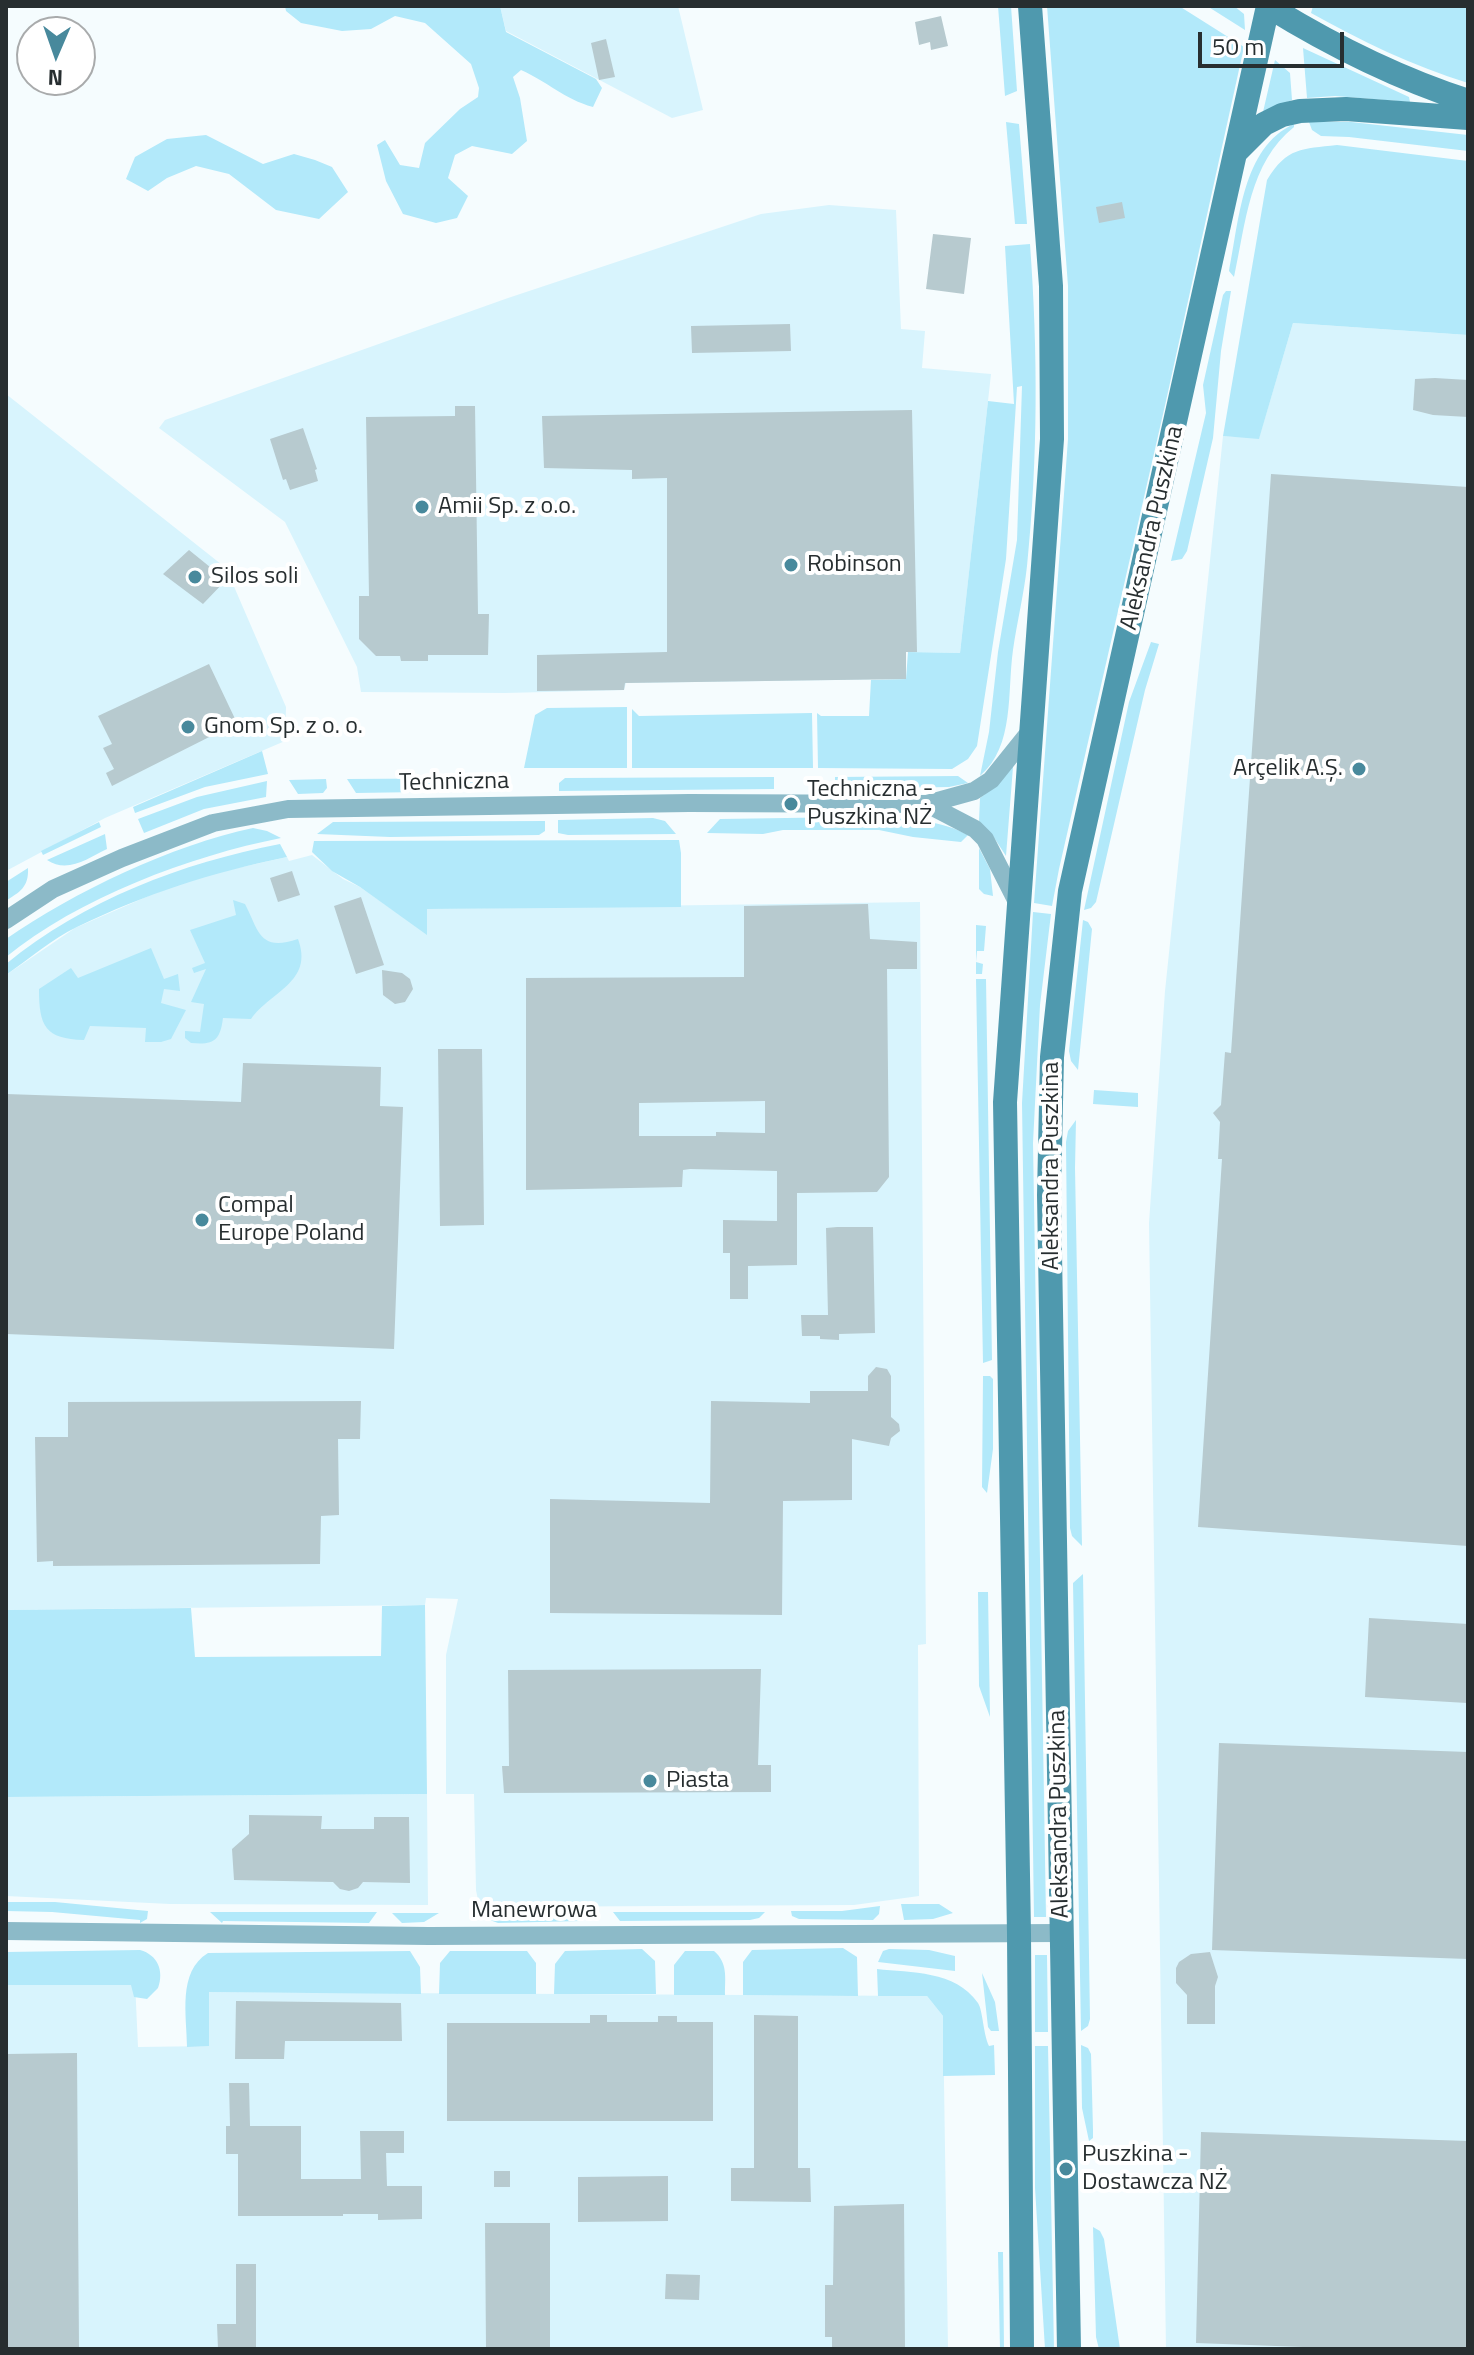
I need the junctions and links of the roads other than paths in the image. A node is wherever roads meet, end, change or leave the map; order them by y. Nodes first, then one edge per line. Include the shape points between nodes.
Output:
1 (1030, 6) edge
2 (1268, 6) edge
3 (1468, 101) edge
4 (1468, 118) edge
5 (1237, 151) junction
6 (1032, 729) junction
7 (927, 804) junction
8 (1018, 905) junction
9 (6, 920) edge
10 (6, 1931) edge
11 (1062, 1933) junction
12 (1019, 1934) junction
13 (1022, 2349) edge
14 (1069, 2349) edge

1 - 6 main road, Aleksandra Puszkina via 1052,354 1049,506
2 - 3 main road via 1370,63
2 - 5 main road, Aleksandra Puszkina
4 - 5 main road via 1300,111 1264,124
5 - 11 main road, Aleksandra Puszkina via 1070,891 1056,1004 1049,1195
6 - 7 street, Techniczna via 991,780 974,791
6 - 8 main road, Aleksandra Puszkina
7 - 8 street, Techniczna via 985,839
7 - 9 street, Techniczna via 288,809 213,823 122,858 53,889
8 - 12 main road, Aleksandra Puszkina via 1005,1102
10 - 12 street, Manewrowa
11 - 12 street, Manewrowa
11 - 14 main road, Aleksandra Puszkina
12 - 13 main road, Aleksandra Puszkina

